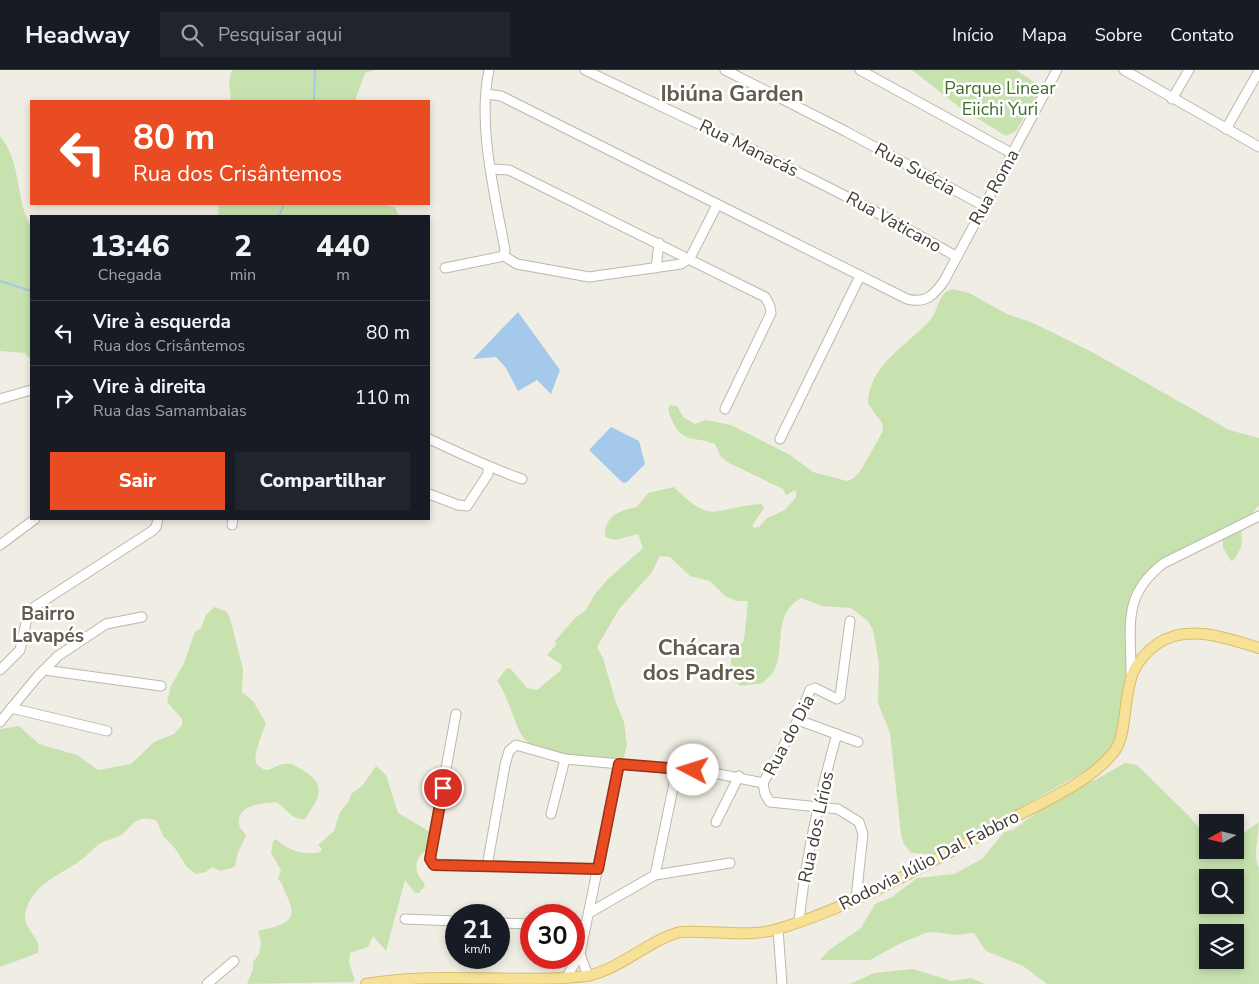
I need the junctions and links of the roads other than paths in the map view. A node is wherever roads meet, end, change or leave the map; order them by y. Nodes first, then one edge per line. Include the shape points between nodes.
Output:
1 (489, 70) edge
2 (585, 70) edge
3 (725, 70) edge
4 (860, 70) edge
5 (1057, 70) edge
6 (1124, 70) edge
7 (1189, 70) edge
8 (1259, 71) edge
9 (486, 94) junction
10 (1172, 99) junction
11 (1226, 129) junction
12 (1259, 147) edge
13 (1013, 154) junction
14 (491, 169) junction
15 (831, 188) joint
16 (717, 205) junction
17 (984, 206) junction
18 (660, 243) junction
19 (504, 256) junction
20 (956, 257) junction
21 (690, 258) junction
22 (445, 268) dead end
23 (656, 268) junction
24 (860, 276) junction
25 (30, 390) edge
26 (0, 399) edge
27 (725, 409) dead end
28 (780, 439) dead end
29 (430, 440) edge
30 (488, 467) junction
31 (522, 479) dead end
32 (430, 494) edge
33 (1259, 516) edge
34 (33, 520) edge
35 (158, 520) edge
36 (0, 545) edge
37 (142, 617) dead end
38 (850, 620) dead end
39 (1259, 648) edge
40 (0, 670) edge
41 (44, 670) junction
42 (1131, 672) junction
43 (161, 686) dead end
44 (11, 708) junction
45 (456, 714) dead end
46 (798, 720) junction
47 (0, 722) edge
48 (107, 731) dead end
49 (837, 734) junction
50 (858, 742) dead end
51 (565, 759) junction
52 (619, 764) junction
53 (677, 769) junction
54 (739, 776) junction
55 (763, 782) junction
56 (817, 806) junction
57 (551, 814) dead end
58 (716, 822) dead end
59 (730, 862) dead end
60 (487, 866) junction
61 (598, 869) junction
62 (655, 875) junction
63 (856, 898) junction
64 (589, 913) junction
65 (405, 919) dead end
66 (445, 921) edge
67 (799, 921) junction
68 (586, 926) joint
69 (778, 929) junction
70 (585, 931) edge
71 (234, 961) dead end
72 (585, 968) edge
73 (571, 969) edge
74 (588, 976) junction
75 (566, 978) junction
76 (207, 984) edge
77 (366, 984) edge
78 (782, 984) edge

1 - 9 street
2 - 15 street, Rua Manacás
3 - 17 street, Rua Suécia
4 - 13 street
5 - 13 street, Rua Roma
6 - 10 street
7 - 10 street
8 - 11 street
9 - 14 street
9 - 16 street via 501,96
10 - 11 street
11 - 12 street
13 - 17 street, Rua Roma
14 - 18 street via 510,170
14 - 19 street
15 - 20 street, Rua Vaticano
16 - 21 street
16 - 24 street
17 - 20 street, Rua Roma
18 - 21 street
18 - 23 street
19 - 22 street
19 - 23 street via 517,264 589,277
20 - 24 street, Rua Roma via 936,294 926,300 907,299
21 - 23 street via 681,264
21 - 27 street via 763,295 770,306 771,313
24 - 28 street
25 - 26 street
29 - 30 street
30 - 31 street
30 - 32 street via 488,474 468,506 458,506
33 - 42 street via 1164,563 1141,584 1131,611
34 - 36 street
35 - 40 street via 152,531 30,609 20,650
37 - 41 street via 98,628
38 - 46 street, Rua do Dia via 840,697 837,699 812,688
39 - 42 main road via 1196,633 1180,634 1156,645
41 - 43 street
41 - 44 street
42 - 63 main road, Rodovia Júlio Dal Fabbro via 1122,733 1116,749 1097,768 1059,794
44 - 47 street
44 - 48 street
45 - 60 street via 430,859 434,865
46 - 49 street
46 - 55 street, Rua do Dia
49 - 50 street
49 - 56 street, Rua dos Lírios
51 - 52 street, Rua do Dia
51 - 57 street
51 - 60 street, Rua do Dia via 520,745 512,746 504,765
52 - 53 street, Rua do Dia
52 - 61 street
53 - 54 street, Rua do Dia
53 - 62 street
54 - 55 street, Rua do Dia
54 - 58 street
55 - 56 street via 770,802
56 - 63 street via 847,813 862,827
56 - 67 street, Rua dos Lírios
59 - 62 street
60 - 61 street
61 - 64 street
62 - 64 street
63 - 67 main road, Rodovia Júlio Dal Fabbro
64 - 68 street
65 - 66 street
67 - 69 main road, Rodovia Júlio Dal Fabbro
68 - 70 street
69 - 74 main road, Rodovia Júlio Dal Fabbro via 759,933 680,932
69 - 78 street
71 - 76 street
72 - 74 street
73 - 75 street
74 - 75 main road, Rodovia Júlio Dal Fabbro
75 - 77 main road, Rodovia Júlio Dal Fabbro via 503,983 406,979

